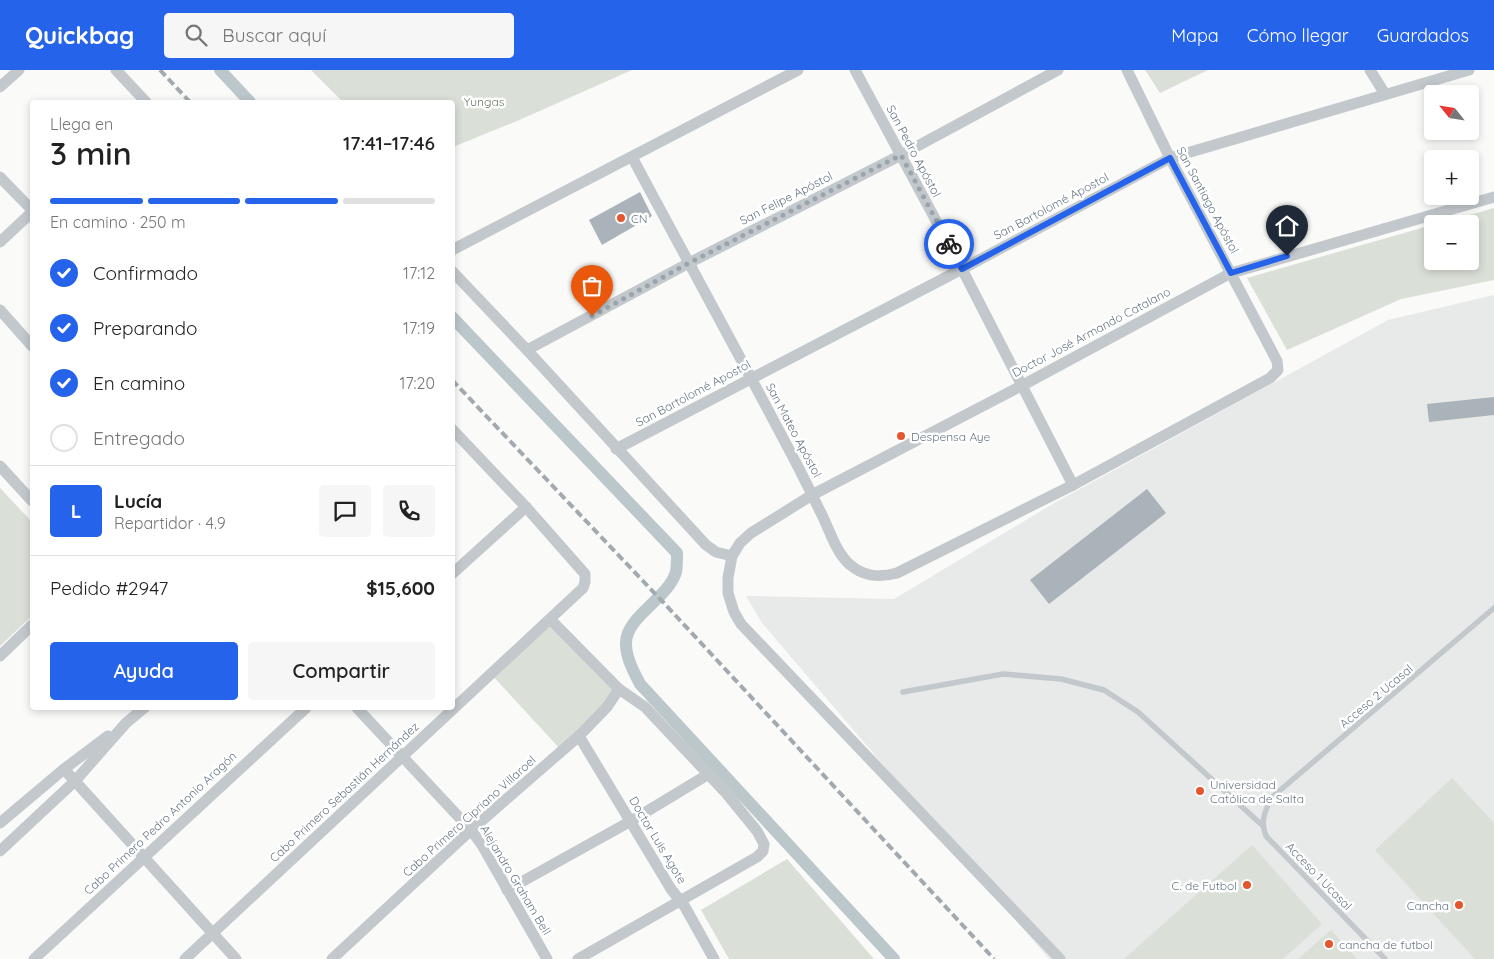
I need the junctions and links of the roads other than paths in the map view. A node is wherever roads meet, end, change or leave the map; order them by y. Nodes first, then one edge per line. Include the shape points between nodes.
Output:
1 (20, 70) edge
2 (116, 70) edge
3 (798, 70) edge
4 (855, 70) edge
5 (1058, 70) edge
6 (1126, 70) edge
7 (1370, 70) edge
8 (1469, 70) edge
9 (0, 87) edge
10 (1384, 94) junction
11 (144, 100) edge
12 (901, 155) junction
13 (632, 157) junction
14 (1170, 158) junction
15 (0, 177) edge
16 (1494, 197) edge
17 (30, 209) edge
18 (30, 213) edge
19 (0, 242) edge
20 (455, 248) edge
21 (689, 263) junction
22 (962, 269) junction
23 (1231, 273) junction
24 (455, 274) edge
25 (0, 310) edge
26 (30, 344) edge
27 (527, 350) junction
28 (751, 378) junction
29 (1023, 385) junction
30 (455, 432) edge
31 (616, 449) junction
32 (0, 466) edge
33 (1073, 484) junction
34 (30, 494) edge
35 (812, 495) junction
36 (526, 507) junction
37 (732, 556) junction
38 (455, 571) edge
39 (1494, 608) edge
40 (550, 619) junction
41 (30, 627) edge
42 (0, 656) edge
43 (619, 689) junction
44 (903, 692) dead end
45 (455, 708) edge
46 (142, 710) edge
47 (304, 710) edge
48 (359, 710) edge
49 (453, 710) edge
50 (126, 723) junction
51 (579, 736) junction
52 (403, 757) junction
53 (64, 769) junction
54 (707, 775) junction
55 (75, 781) junction
56 (631, 822) junction
57 (0, 824) edge
58 (1263, 826) junction
59 (471, 830) junction
60 (0, 851) edge
61 (144, 857) junction
62 (507, 890) junction
63 (680, 901) junction
64 (213, 933) junction
65 (34, 959) edge
66 (185, 959) edge
67 (236, 959) edge
68 (332, 959) edge
69 (547, 959) edge
70 (578, 959) edge
71 (714, 959) edge
72 (1060, 959) edge
73 (1385, 959) edge

1 - 9 street
2 - 11 street
3 - 13 street
4 - 12 street, San Pedro Apóstol
5 - 12 street, San Felipe Apóstol
6 - 14 street, San Santiago Apóstol
7 - 10 street
8 - 10 street, San Bartolomé Apostol
10 - 14 street, San Bartolomé Apostol
12 - 21 street, San Felipe Apóstol
12 - 22 street, San Pedro Apóstol
13 - 20 street
13 - 21 street, San Mateo Apóstol
14 - 22 street, San Bartolomé Apostol
14 - 23 street, San Santiago Apóstol
15 - 17 street
16 - 23 street, Doctor José Armando Catalano
18 - 19 street
21 - 27 street, San Felipe Apóstol
21 - 28 street, San Mateo Apóstol
22 - 28 street, San Bartolomé Apostol
22 - 29 street, San Pedro Apóstol
23 - 29 street, Doctor José Armando Catalano
23 - 33 street, San Santiago Apóstol via 1277,361 1278,370 1270,378
24 - 27 street
25 - 26 street
27 - 31 street
28 - 31 street, San Bartolomé Apostol
28 - 35 street, San Mateo Apóstol
29 - 33 street, San Pedro Apóstol
29 - 35 street, Doctor José Armando Catalano
30 - 36 street
31 - 37 street via 706,545 716,552
32 - 34 street
33 - 35 street, San Mateo Apóstol via 898,573 882,577 856,570 848,563
35 - 37 street, Doctor José Armando Catalano via 751,533
36 - 38 street
36 - 40 street, Cabo Primero Sebastián Hernández via 585,574 586,582 582,588
37 - 72 street via 728,593 741,624
39 - 58 lane, Acceso 2 Ucasal via 1271,798 1263,815
40 - 43 street
40 - 45 street, Cabo Primero Sebastián Hernández
41 - 42 street
43 - 51 street, Cabo Primero Cipriano Villaroel via 607,707
43 - 54 street via 644,707
44 - 58 lane, Acceso 1 Ucasal via 1004,674 1062,679 1104,690 1138,712
46 - 50 street
47 - 61 street, Cabo Primero Pedro Antonio Aragón
48 - 52 street, Alejandro Graham Bell
49 - 52 street, Cabo Primero Sebastián Hernández
50 - 53 street
50 - 55 street
51 - 56 street, Doctor Luis Agote
51 - 59 street, Cabo Primero Cipriano Villaroel
52 - 59 street, Alejandro Graham Bell
52 - 64 street, Cabo Primero Sebastián Hernández
53 - 55 street
53 - 57 street
54 - 56 street
54 - 63 street via 757,831 764,844 763,851
55 - 60 street
55 - 61 street
56 - 62 street
56 - 63 street, Doctor Luis Agote
58 - 73 lane, Acceso 1 Ucasal via 1266,836
59 - 62 street, Alejandro Graham Bell
59 - 68 street, Cabo Primero Cipriano Villaroel
61 - 64 street
61 - 65 street, Cabo Primero Pedro Antonio Aragón
62 - 69 street, Alejandro Graham Bell
63 - 70 street
63 - 71 street, Doctor Luis Agote
64 - 66 street, Cabo Primero Sebastián Hernández
64 - 67 street

